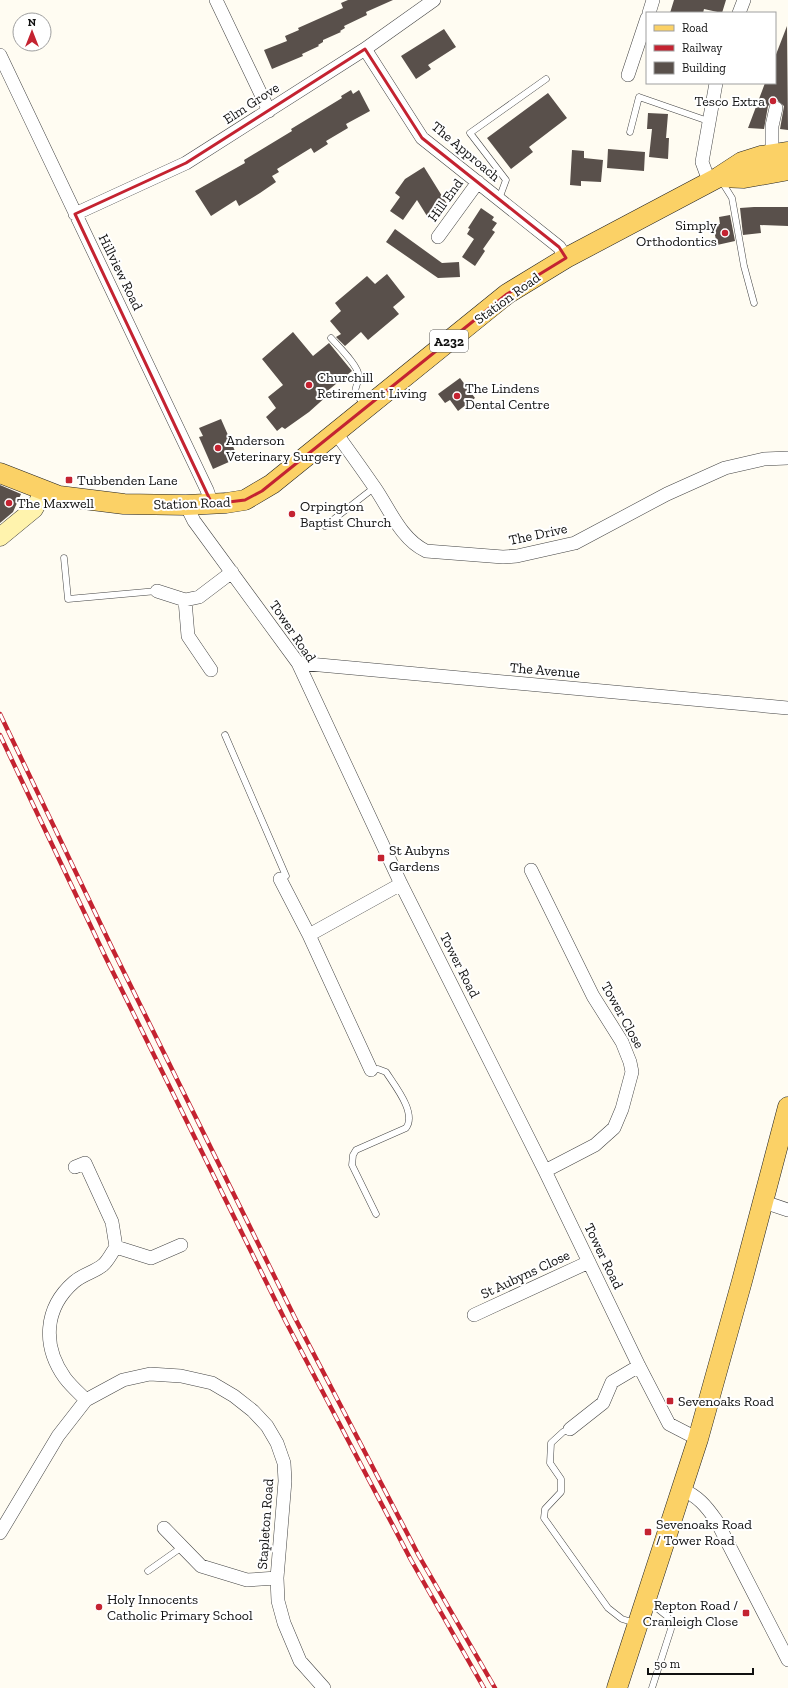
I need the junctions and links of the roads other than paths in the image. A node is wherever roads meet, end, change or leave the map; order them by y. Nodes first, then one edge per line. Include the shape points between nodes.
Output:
1 (216, 0) edge
2 (434, 0) edge
3 (653, 0) edge
4 (744, 0) edge
5 (649, 12) edge
6 (739, 12) edge
7 (646, 21) edge
8 (365, 49) junction
9 (0, 55) edge
10 (628, 75) dead end
11 (546, 79) dead end
12 (716, 84) edge
13 (776, 108) dead end
14 (269, 110) junction
15 (708, 121) junction
16 (630, 132) dead end
17 (780, 162) edge
18 (714, 179) junction
19 (478, 182) junction
20 (499, 199) junction
21 (75, 214) junction
22 (438, 237) dead end
23 (566, 258) junction
24 (754, 303) dead end
25 (331, 338) dead end
26 (367, 408) junction
27 (336, 433) junction
28 (788, 458) edge
29 (0, 473) edge
30 (375, 487) junction
31 (44, 491) junction
32 (212, 504) junction
33 (186, 505) junction
34 (325, 526) dead end
35 (0, 537) edge
36 (64, 558) dead end
37 (232, 572) junction
38 (157, 591) joint
39 (185, 600) junction
40 (298, 664) junction
41 (211, 670) dead end
42 (788, 708) edge
43 (225, 735) dead end
44 (531, 870) dead end
45 (280, 879) joint
46 (401, 884) junction
47 (310, 935) junction
48 (371, 1070) joint
49 (788, 1107) edge
50 (75, 1167) dead end
51 (545, 1170) junction
52 (764, 1202) junction
53 (788, 1210) edge
54 (376, 1214) dead end
55 (180, 1245) dead end
56 (116, 1247) junction
57 (589, 1262) junction
58 (474, 1315) dead end
59 (639, 1366) junction
60 (86, 1400) junction
61 (570, 1429) joint
62 (698, 1439) junction
63 (682, 1489) junction
64 (164, 1528) dead end
65 (0, 1533) edge
66 (182, 1547) junction
67 (148, 1571) dead end
68 (277, 1578) junction
69 (646, 1600) junction
70 (638, 1624) junction
71 (787, 1658) edge
72 (619, 1687) edge
73 (324, 1688) edge
74 (652, 1688) edge

1 - 14 street
2 - 8 street, Elm Grove
3 - 5 street
4 - 6 street
7 - 10 street
8 - 14 street, Elm Grove
8 - 19 street, The Approach via 422,138
9 - 21 street, Hillview Road
11 - 20 lane via 470,134 506,180
12 - 15 street
13 - 17 street via 772,126
14 - 21 street, Elm Grove via 186,163
15 - 16 lane via 639,97
15 - 18 street via 702,162
17 - 18 main road via 744,178
18 - 23 main road, Station Road / A232
18 - 24 lane via 732,198 744,266
19 - 20 street, The Approach
19 - 22 street, Hill End
20 - 23 street, The Approach via 559,247
21 - 32 street, Hillview Road
23 - 26 main road, Station Road / A232 via 507,294
25 - 26 lane via 358,370 359,379 355,393
26 - 27 main road, Station Road / A232
27 - 30 street, The Drive
27 - 32 main road, Station Road / A232 via 258,493 236,502
28 - 30 street, The Drive via 764,459 725,468 667,494 575,543 503,557 426,551 414,545
29 - 31 main road, Station Road / A232
30 - 34 lane
31 - 33 main road, Station Road / A232 via 85,500 124,504
31 - 35 street via 34,509
32 - 33 main road, Station Road / A232
33 - 37 street, Tower Road via 194,521
36 - 38 lane via 68,599
37 - 39 street via 199,597
37 - 40 street, Tower Road
38 - 39 street
39 - 41 street via 188,636
40 - 42 street, The Avenue
40 - 46 street, Tower Road
43 - 45 lane via 286,876
44 - 51 street, Tower Close via 593,996 622,1042 632,1072 618,1120 609,1133 595,1145
45 - 47 street
46 - 47 street
46 - 51 street, Tower Road
47 - 48 street
48 - 54 lane via 386,1072 411,1118 406,1128 356,1150 353,1155 352,1165
49 - 52 main road
50 - 56 street via 85,1164 112,1222
51 - 57 street, Tower Road
52 - 53 street
52 - 62 main road
55 - 56 street via 151,1258
56 - 60 street via 104,1264 75,1281 59,1298 51,1316 49,1334 52,1353 65,1378
57 - 58 street, St Aubyns Close
57 - 59 street, Tower Road
59 - 61 street via 612,1382 603,1403
59 - 62 street, Tower Road via 669,1424
60 - 65 street, Stapleton Road via 58,1436
60 - 68 street, Stapleton Road via 123,1380 150,1374 166,1375 212,1383 253,1411 267,1426 284,1463 285,1481
61 - 70 lane via 551,1444 550,1463 561,1479 561,1492 545,1509 544,1518 608,1608 622,1619
62 - 63 main road
63 - 69 main road
63 - 71 street via 702,1501 716,1520
64 - 66 street
66 - 67 lane
66 - 68 street via 201,1566 247,1580
68 - 73 street, Stapleton Road via 278,1601 300,1661
69 - 70 main road
69 - 74 lane via 668,1617 671,1629
70 - 72 main road

